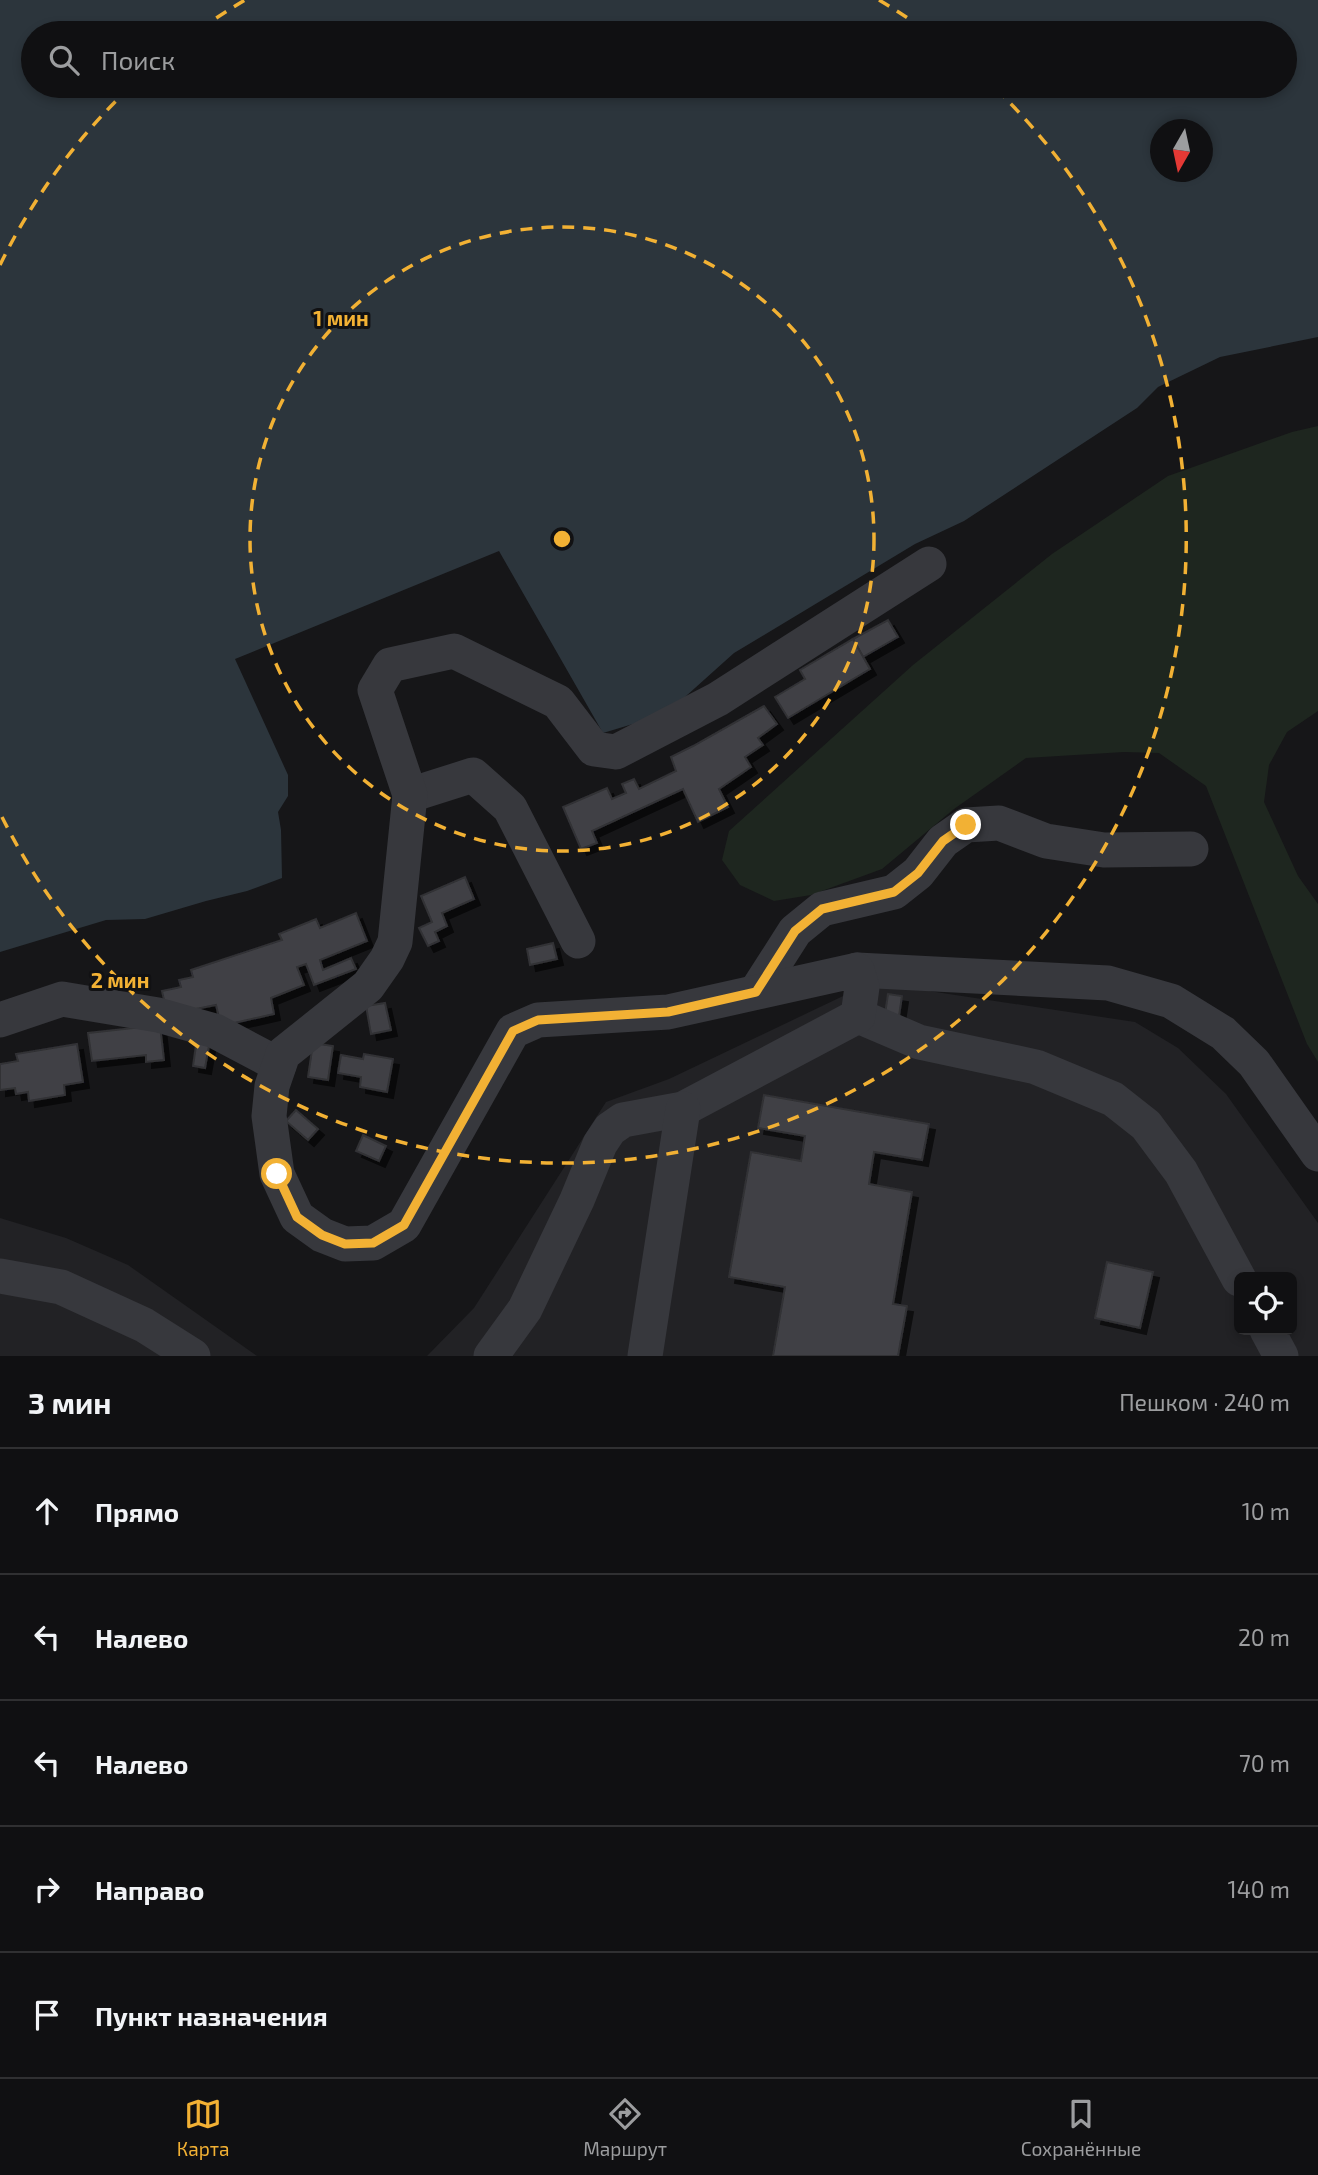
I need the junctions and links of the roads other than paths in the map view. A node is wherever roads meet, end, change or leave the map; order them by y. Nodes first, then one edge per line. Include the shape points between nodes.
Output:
1 (929, 565) dead end
2 (410, 795) junction
3 (1191, 849) dead end
4 (578, 942) dead end
5 (857, 970) junction
6 (756, 992) junction
7 (858, 1016) junction
8 (0, 1020) edge
9 (279, 1065) junction
10 (682, 1109) junction
11 (1318, 1154) edge
12 (1235, 1272) edge
13 (0, 1276) edge
14 (1270, 1335) edge
15 (193, 1356) edge
16 (491, 1356) edge
17 (645, 1356) edge
18 (1281, 1356) edge

1 - 2 lane via 718,699 616,752 594,749 558,702 454,651 390,665 375,690
2 - 4 lane via 473,775 510,808
2 - 9 lane via 395,942 387,959 368,986 283,1054
3 - 6 lane via 1104,850 1046,841 999,823 966,825 943,841 918,873 894,892 822,909 795,931
5 - 6 lane
5 - 7 lane via 862,987
5 - 11 lane via 1108,983 1171,1001 1223,1033 1254,1063
6 - 9 lane via 668,1012 538,1020 513,1031 404,1225 373,1243 345,1244 297,1217 277,1174 269,1116
7 - 10 lane
7 - 12 lane via 919,1042 1036,1067 1113,1099 1146,1125 1181,1172
8 - 9 lane via 62,999 159,1015 215,1031
10 - 16 lane via 623,1120 610,1129 525,1309
10 - 17 lane
13 - 15 lane via 61,1287 144,1325
14 - 18 lane

